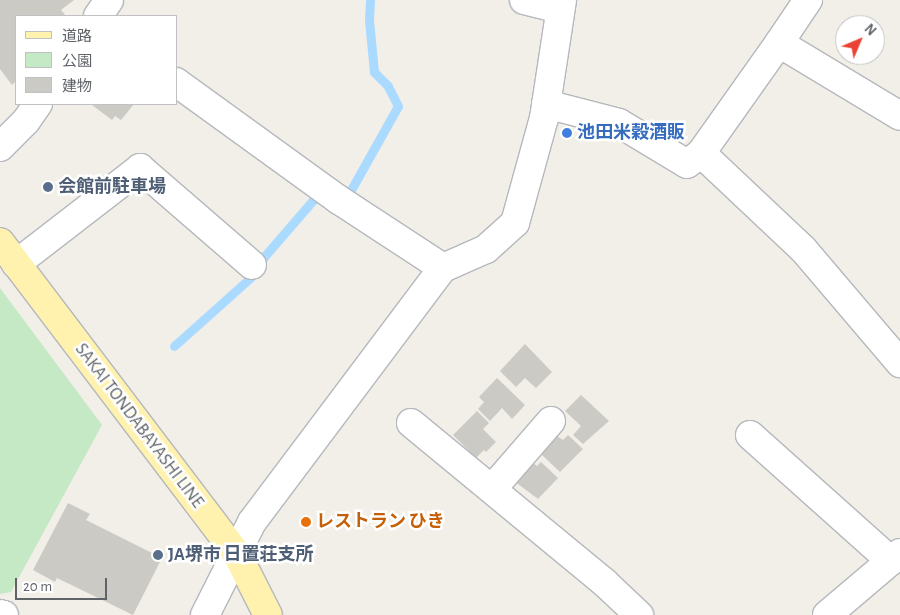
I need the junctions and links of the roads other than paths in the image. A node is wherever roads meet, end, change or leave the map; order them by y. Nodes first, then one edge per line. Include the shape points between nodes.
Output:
1 (109, 0) edge
2 (524, 0) edge
3 (808, 0) edge
4 (561, 4) edge
5 (99, 15) edge
6 (779, 43) junction
7 (178, 83) edge
8 (546, 104) junction
9 (37, 105) edge
10 (900, 116) edge
11 (1, 145) edge
12 (701, 153) junction
13 (0, 242) edge
14 (16, 264) junction
15 (252, 265) dead end
16 (443, 268) junction
17 (900, 363) edge
18 (551, 421) dead end
19 (411, 423) dead end
20 (750, 435) dead end
21 (492, 489) junction
22 (237, 554) junction
23 (895, 557) edge
24 (205, 615) edge
25 (268, 615) edge
26 (640, 615) edge
27 (827, 615) edge

1 - 5 street
2 - 4 street
3 - 6 street
4 - 8 street
6 - 10 street
6 - 12 street
7 - 16 street via 335,197
8 - 12 street via 619,123 687,164
8 - 16 street via 515,223 486,249
9 - 11 street
12 - 17 street via 803,249
13 - 14 main road, SAKAI TONDABAYASHI LINE
14 - 15 street via 140,168
14 - 22 main road, SAKAI TONDABAYASHI LINE
16 - 22 street via 252,522
18 - 21 street
19 - 21 street
20 - 23 street
21 - 26 street
22 - 24 street
22 - 25 main road, SAKAI TONDABAYASHI LINE
23 - 27 street

